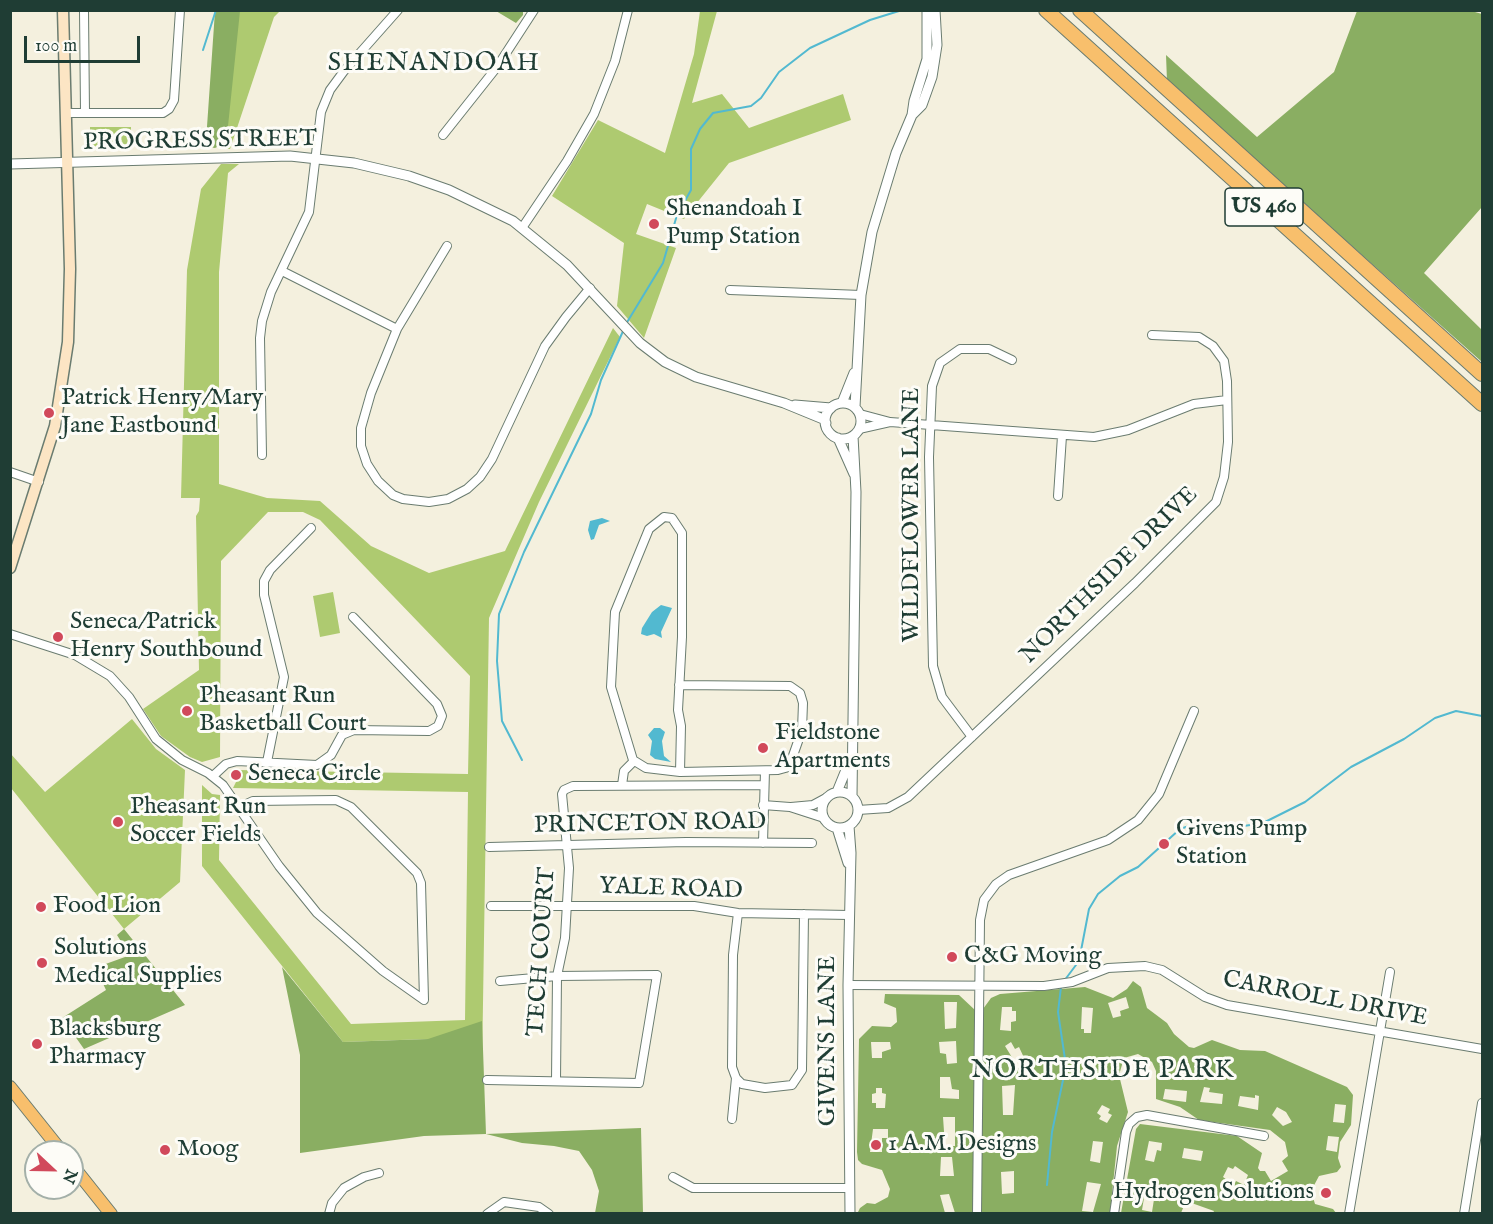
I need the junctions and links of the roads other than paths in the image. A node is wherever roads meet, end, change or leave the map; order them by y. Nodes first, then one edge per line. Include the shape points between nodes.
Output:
1 (63, 10) edge
2 (84, 10) edge
3 (180, 10) edge
4 (398, 10) edge
5 (534, 10) edge
6 (628, 10) edge
7 (927, 10) edge
8 (935, 10) edge
9 (1046, 10) edge
10 (1080, 10) edge
11 (66, 113) junction
12 (85, 113) junction
13 (912, 115) junction
14 (443, 135) dead end
15 (315, 158) junction
16 (10, 164) edge
17 (67, 164) junction
18 (522, 228) junction
19 (447, 246) dead end
20 (282, 271) junction
21 (590, 288) junction
22 (730, 290) dead end
23 (861, 295) junction
24 (397, 329) junction
25 (1152, 335) dead end
26 (1012, 360) dead end
27 (856, 368) junction
28 (1482, 374) edge
29 (1227, 400) junction
30 (784, 403) junction
31 (842, 403) junction
32 (1482, 404) edge
33 (831, 408) junction
34 (857, 411) junction
35 (890, 422) junction
36 (826, 423) junction
37 (930, 424) junction
38 (856, 432) junction
39 (1062, 436) junction
40 (838, 438) junction
41 (262, 455) dead end
42 (10, 472) edge
43 (855, 476) junction
44 (39, 482) junction
45 (1058, 496) dead end
46 (311, 528) dead end
47 (10, 568) edge
48 (352, 617) dead end
49 (10, 634) edge
50 (679, 685) junction
51 (1194, 711) dead end
52 (972, 737) junction
53 (851, 755) junction
54 (634, 761) junction
55 (267, 762) junction
56 (765, 771) junction
57 (680, 772) junction
58 (213, 776) junction
59 (622, 785) junction
60 (764, 785) junction
61 (837, 792) junction
62 (852, 796) junction
63 (826, 798) junction
64 (763, 805) junction
65 (240, 807) junction
66 (790, 807) junction
67 (858, 810) junction
68 (824, 818) junction
69 (849, 826) junction
70 (837, 828) junction
71 (763, 843) junction
72 (812, 843) dead end
73 (568, 846) junction
74 (489, 847) dead end
75 (850, 868) junction
76 (491, 906) dead end
77 (567, 906) junction
78 (738, 913) junction
79 (804, 914) junction
80 (849, 915) junction
81 (1390, 972) dead end
82 (557, 976) junction
83 (500, 981) dead end
84 (848, 985) junction
85 (980, 986) junction
86 (1380, 1032) junction
87 (1482, 1049) edge
88 (736, 1078) junction
89 (487, 1080) dead end
90 (556, 1081) junction
91 (10, 1087) edge
92 (1482, 1103) edge
93 (732, 1119) dead end
94 (1264, 1136) dead end
95 (52, 1140) edge
96 (379, 1173) dead end
97 (673, 1177) dead end
98 (84, 1180) edge
99 (849, 1188) junction
100 (111, 1214) edge
101 (329, 1214) edge
102 (487, 1214) edge
103 (549, 1214) edge
104 (850, 1214) edge
105 (977, 1214) edge
106 (1114, 1214) edge
107 (1349, 1214) edge
108 (1464, 1214) edge

1 - 11 main road
2 - 12 street
3 - 12 street via 171,107 163,112
4 - 15 street via 330,90 319,120
5 - 14 street via 497,67
6 - 18 street via 594,114
7 - 13 street via 928,50
8 - 13 street via 934,68 922,105
9 - 32 highway, US 460
10 - 28 highway, US 460
11 - 12 street
11 - 17 main road
13 - 23 street via 879,203
15 - 17 street, PROGRESS STREET via 234,156
15 - 18 street, PROGRESS STREET via 409,176 483,206
15 - 20 street via 309,212
16 - 17 street, PROGRESS STREET
17 - 44 main road via 69,325 60,405
18 - 21 street, PROGRESS STREET
19 - 24 street
20 - 24 street
20 - 41 street via 269,298 261,331
21 - 24 street via 545,346 486,469 467,489 441,501 417,502 393,495 367,464 361,446 368,403
21 - 30 street, PROGRESS STREET via 655,355 686,373
22 - 23 street
23 - 27 street
25 - 29 street, NORTHSIDE DRIVE via 1188,335 1213,346 1224,361
26 - 37 street, WILDFLOWER LANE via 1000,352 979,347 949,355 934,374
27 - 31 street
27 - 34 street
29 - 39 street via 1183,408 1109,436
29 - 52 street, NORTHSIDE DRIVE via 1228,442 1216,502
30 - 33 street, PROGRESS STREET
30 - 36 street, PROGRESS STREET
31 - 33 street
31 - 34 street
33 - 36 street
34 - 35 street
34 - 38 street
35 - 37 street
35 - 38 street
36 - 40 street
37 - 39 street
37 - 52 street, WILDFLOWER LANE via 933,666 942,698
38 - 40 street
38 - 43 street
39 - 45 street
40 - 43 street
42 - 44 street
43 - 53 street
44 - 47 main road
46 - 55 street via 264,581 284,677
48 - 55 street via 437,704 441,716 438,726 429,731 348,731 339,738 327,760 313,766
49 - 58 street via 96,666 123,689 150,732 164,746
50 - 54 street via 682,533 672,518 664,517 649,529 615,612 611,687
50 - 56 street via 790,686 800,693 804,717 795,757 789,767
50 - 57 street
51 - 85 street via 1159,794 1138,820 1108,840 1009,875 992,889 984,900 980,920
52 - 67 street, NORTHSIDE DRIVE via 898,804
53 - 61 street
53 - 62 street
54 - 57 street via 646,768
54 - 59 street via 624,771
55 - 58 street via 231,762
56 - 57 street
56 - 60 street
58 - 65 street
59 - 60 street
59 - 73 street, TECH COURT via 573,786 564,790
60 - 64 street
61 - 62 street
61 - 63 street
62 - 67 street
63 - 66 street via 813,805
63 - 68 street via 822,806
64 - 66 street
64 - 71 street
65 - 65 street via 279,866 317,913 383,971 424,1000 421,883 417,873 351,807 336,800 253,801
66 - 68 street
67 - 69 street
68 - 70 street
69 - 70 street
69 - 75 street, GIVENS LANE
70 - 75 street, GIVENS LANE
71 - 72 street, PRINCETON ROAD
71 - 73 street, PRINCETON ROAD
73 - 74 street, PRINCETON ROAD
73 - 77 street, TECH COURT
75 - 80 street, GIVENS LANE
76 - 77 street, YALE ROAD
77 - 78 street, YALE ROAD via 711,907
77 - 82 street, TECH COURT
78 - 79 street, YALE ROAD
78 - 88 street via 732,980 732,1066
79 - 80 street, YALE ROAD
79 - 88 street via 801,1074 785,1088 747,1086
80 - 84 street, GIVENS LANE
81 - 86 street
82 - 83 street
82 - 90 street, TECH COURT
82 - 90 street via 657,975 639,1083
84 - 85 street, CARROLL DRIVE
84 - 99 street, GIVENS LANE
85 - 86 street, CARROLL DRIVE via 1062,984 1108,968 1145,966 1162,970 1216,1002
85 - 105 street
86 - 87 street, CARROLL DRIVE
86 - 107 street
88 - 93 street
89 - 90 street
91 - 95 main road
92 - 108 street
94 - 106 street via 1147,1115 1137,1117 1125,1132
96 - 101 street via 344,1188
97 - 99 street via 693,1188
98 - 100 main road
99 - 104 street, GIVENS LANE
102 - 103 street via 504,1202 539,1207

